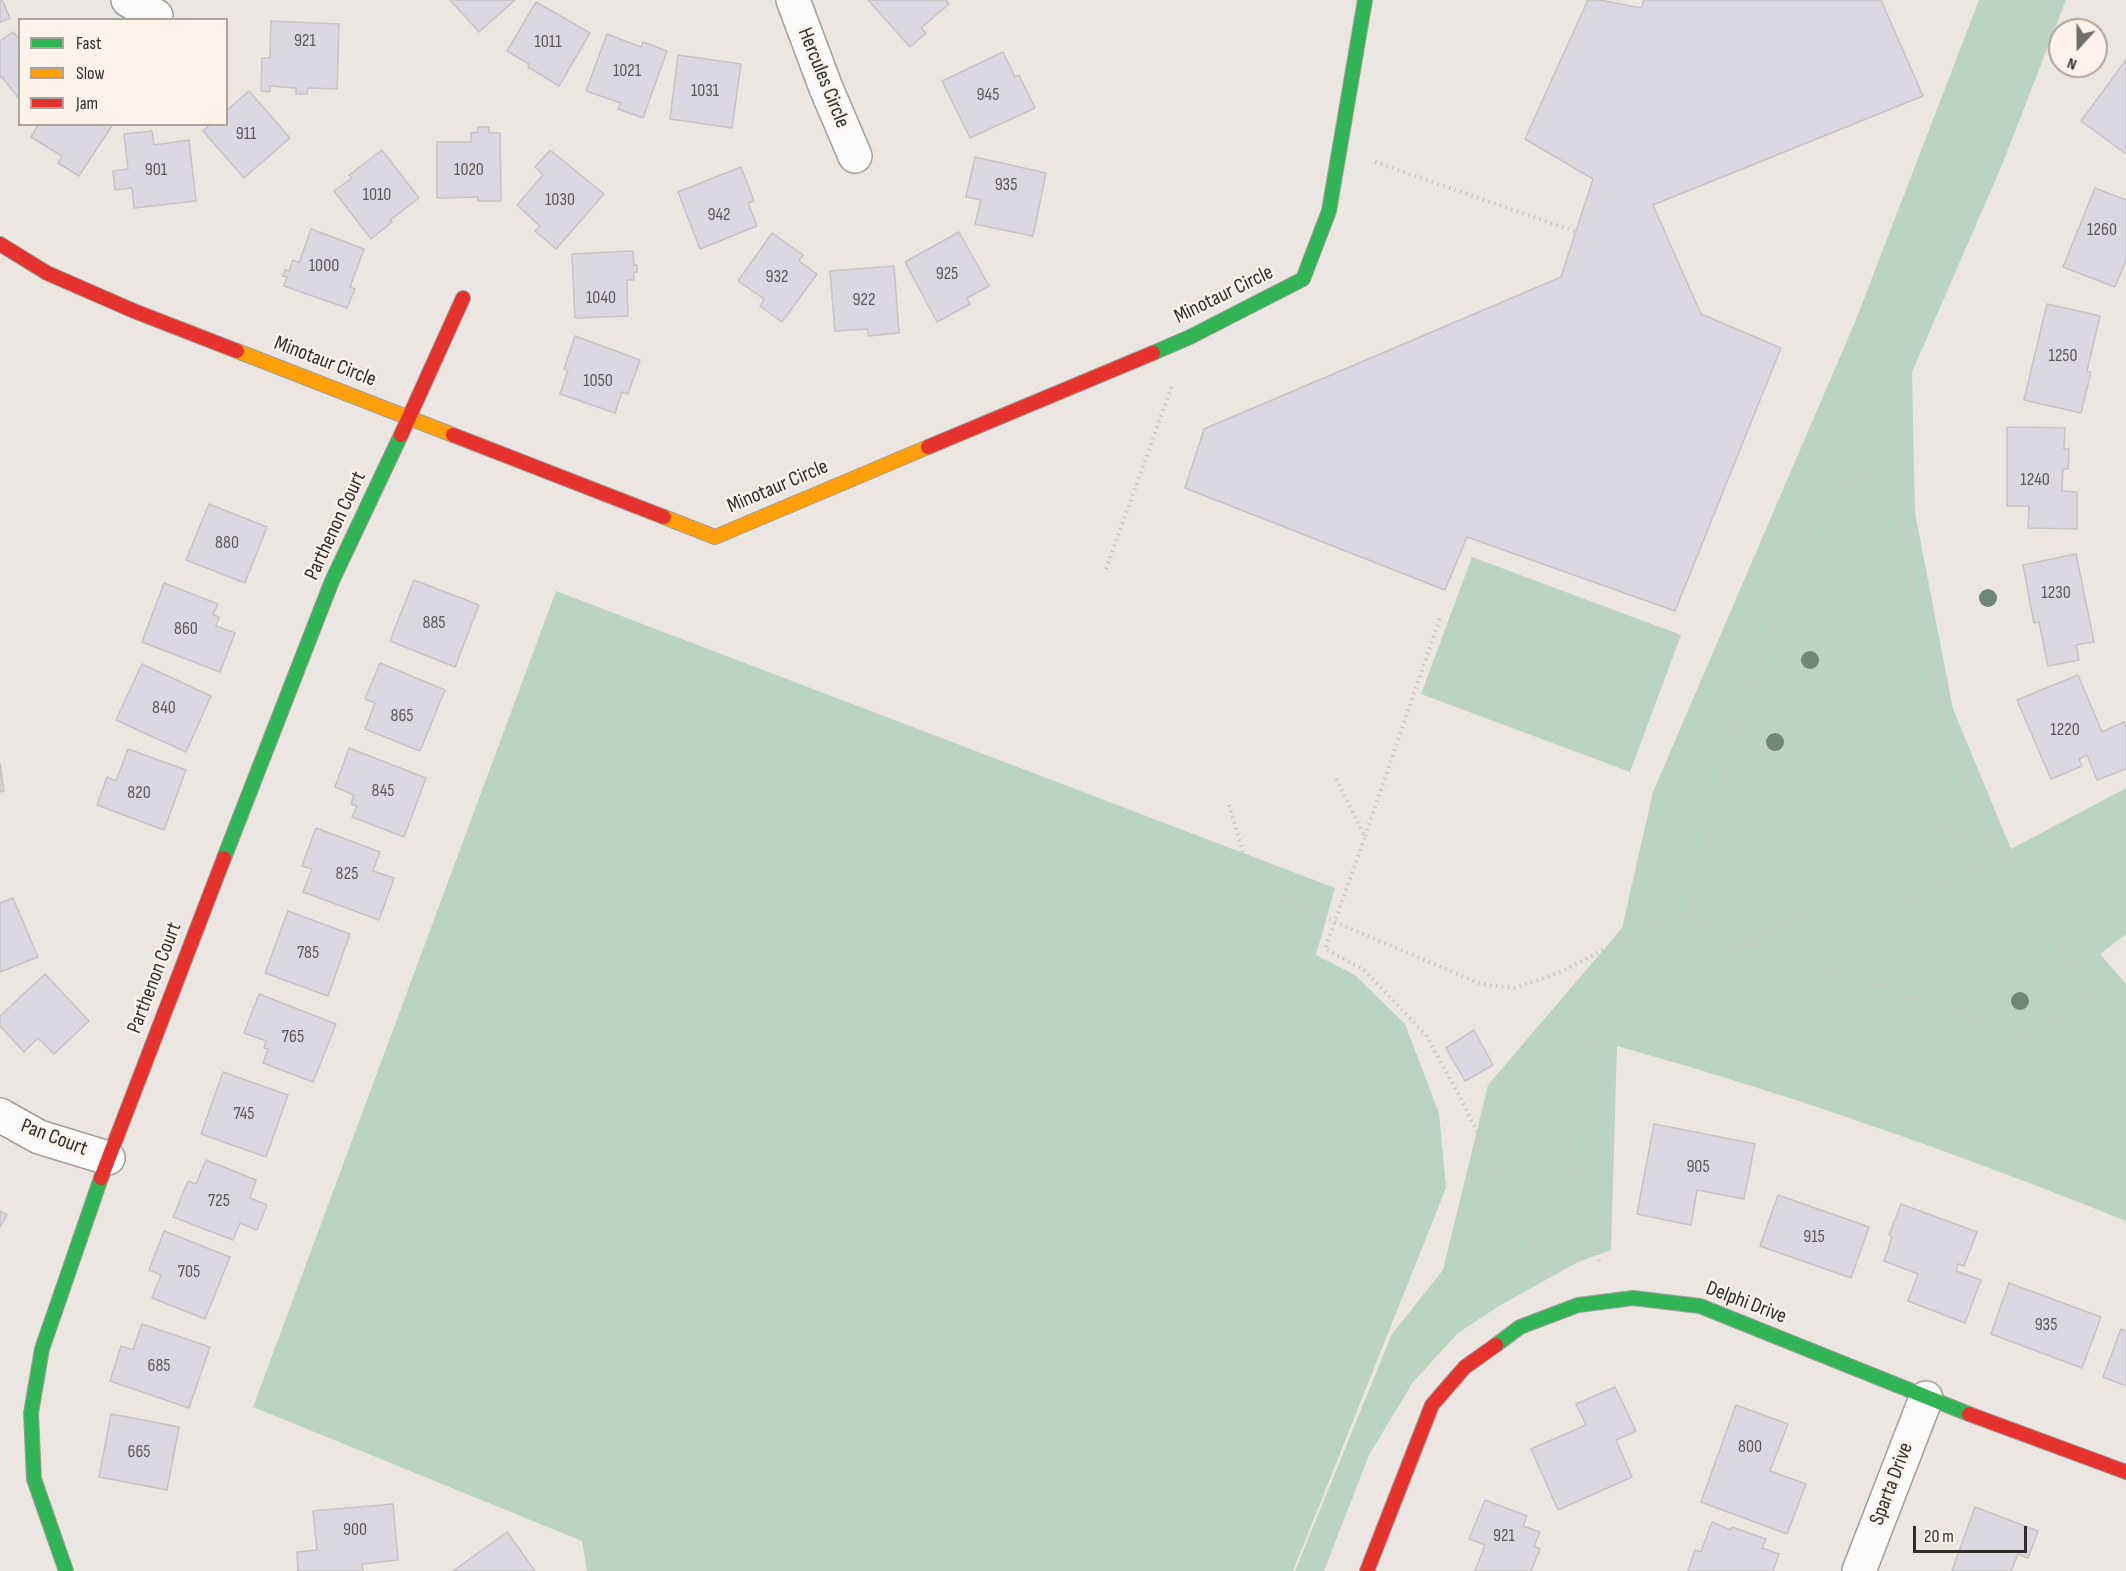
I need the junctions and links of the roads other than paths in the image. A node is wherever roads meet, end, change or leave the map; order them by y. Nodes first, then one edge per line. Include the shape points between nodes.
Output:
1 (128, 0) edge
2 (793, 0) edge
3 (1365, 0) edge
4 (156, 16) dead end
5 (855, 156) dead end
6 (0, 244) edge
7 (463, 298) dead end
8 (410, 417) junction
9 (0, 1115) edge
10 (108, 1158) junction
11 (1926, 1398) junction
12 (2126, 1472) edge
13 (66, 1571) edge
14 (1367, 1571) edge
15 (1859, 1571) edge

1 - 4 street
2 - 5 street, Hercules Circle
3 - 8 street, Minotaur Circle via 1329,211 1303,279 1190,337 714,537
6 - 8 street, Minotaur Circle via 47,273 134,310
7 - 8 street, Parthenon Court
8 - 10 street, Parthenon Court via 332,581
9 - 10 street, Pan Court via 39,1137
10 - 13 street, Parthenon Court via 42,1349 30,1413 34,1479
11 - 12 street, Delphi Drive
11 - 14 street, Delphi Drive via 1700,1306 1633,1298 1578,1305 1520,1327 1465,1367 1432,1405
11 - 15 street, Sparta Drive

